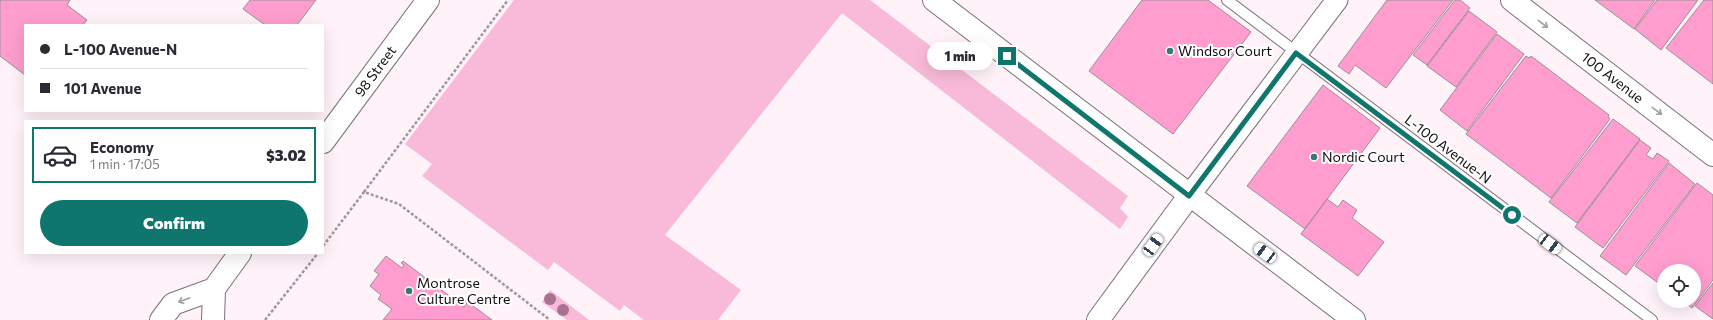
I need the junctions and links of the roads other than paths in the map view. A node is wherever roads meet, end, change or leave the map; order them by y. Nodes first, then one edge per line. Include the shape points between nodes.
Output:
1 (934, 0) edge
2 (1227, 0) edge
3 (1337, 0) edge
4 (1512, 0) edge
5 (421, 3) edge
6 (1296, 53) junction
7 (324, 141) edge
8 (1713, 154) edge
9 (1189, 196) junction
10 (239, 254) edge
11 (214, 289) junction
12 (161, 320) edge
13 (212, 320) edge
14 (1098, 320) edge
15 (1354, 320) edge
16 (1652, 320) edge

1 - 9 street
2 - 6 lane, L-100 Avenue-N
3 - 6 street
4 -> 8 street, 100 Avenue
5 - 7 street, 98 Street
6 - 9 street
6 - 16 lane, L-100 Avenue-N
9 - 14 street
9 - 15 street
10 - 11 street
11 -> 12 street via 173,304
11 - 13 street

